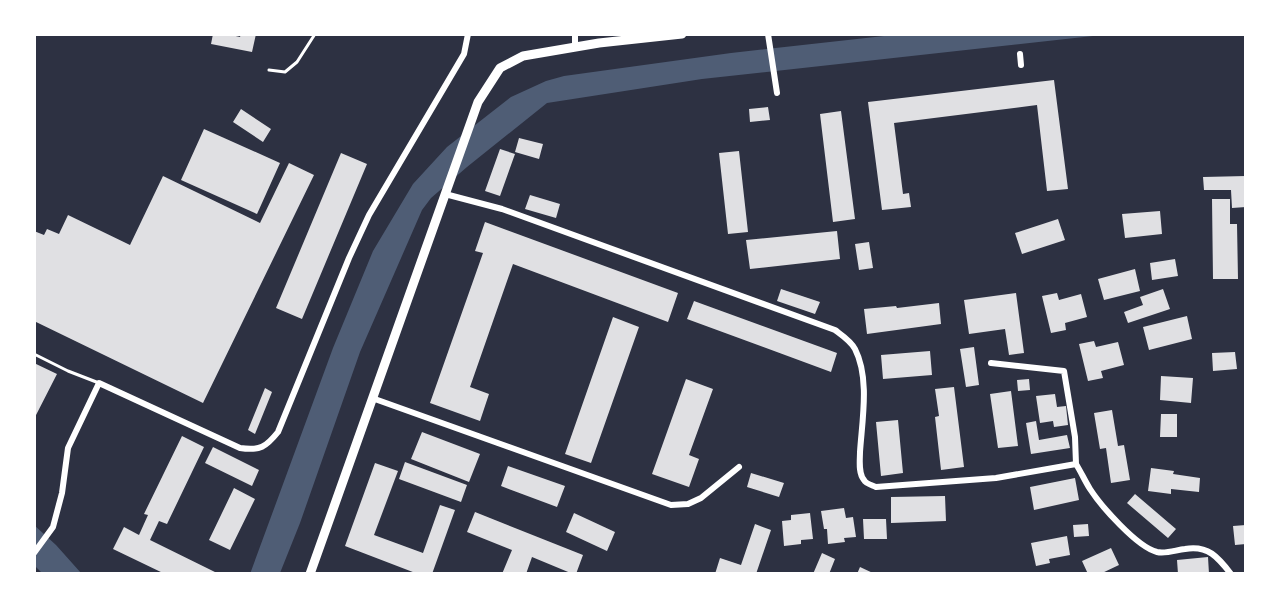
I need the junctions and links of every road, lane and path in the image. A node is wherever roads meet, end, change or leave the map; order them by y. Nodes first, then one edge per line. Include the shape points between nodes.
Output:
1 (315, 34) edge
2 (468, 34) edge
3 (575, 34) edge
4 (682, 34) edge
5 (769, 38) edge
6 (575, 47) junction
7 (1020, 54) dead end
8 (1021, 65) dead end
9 (269, 70) dead end
10 (777, 93) dead end
11 (446, 190) junction
12 (34, 354) edge
13 (991, 363) dead end
14 (99, 383) junction
15 (372, 398) junction
16 (1076, 464) junction
17 (739, 467) dead end
18 (34, 553) edge
19 (310, 573) edge
20 (1231, 573) edge

1 - 9 lane via 297,62 285,72
2 - 14 street via 464,54 369,215 278,432 269,444 253,450 240,448
3 - 6 street
4 - 6 main road
5 - 10 street
6 - 11 main road via 523,56 500,68 477,102
7 - 8 street
11 - 15 main road
11 - 16 street via 835,330 847,338 862,367 861,473 868,484 876,487 996,478
12 - 14 lane
13 - 16 street via 1064,371
14 - 18 street via 68,448 53,527
15 - 17 street via 671,505 701,498
15 - 19 main road
16 - 20 street via 1089,488 1115,520 1140,542 1157,552 1204,549

